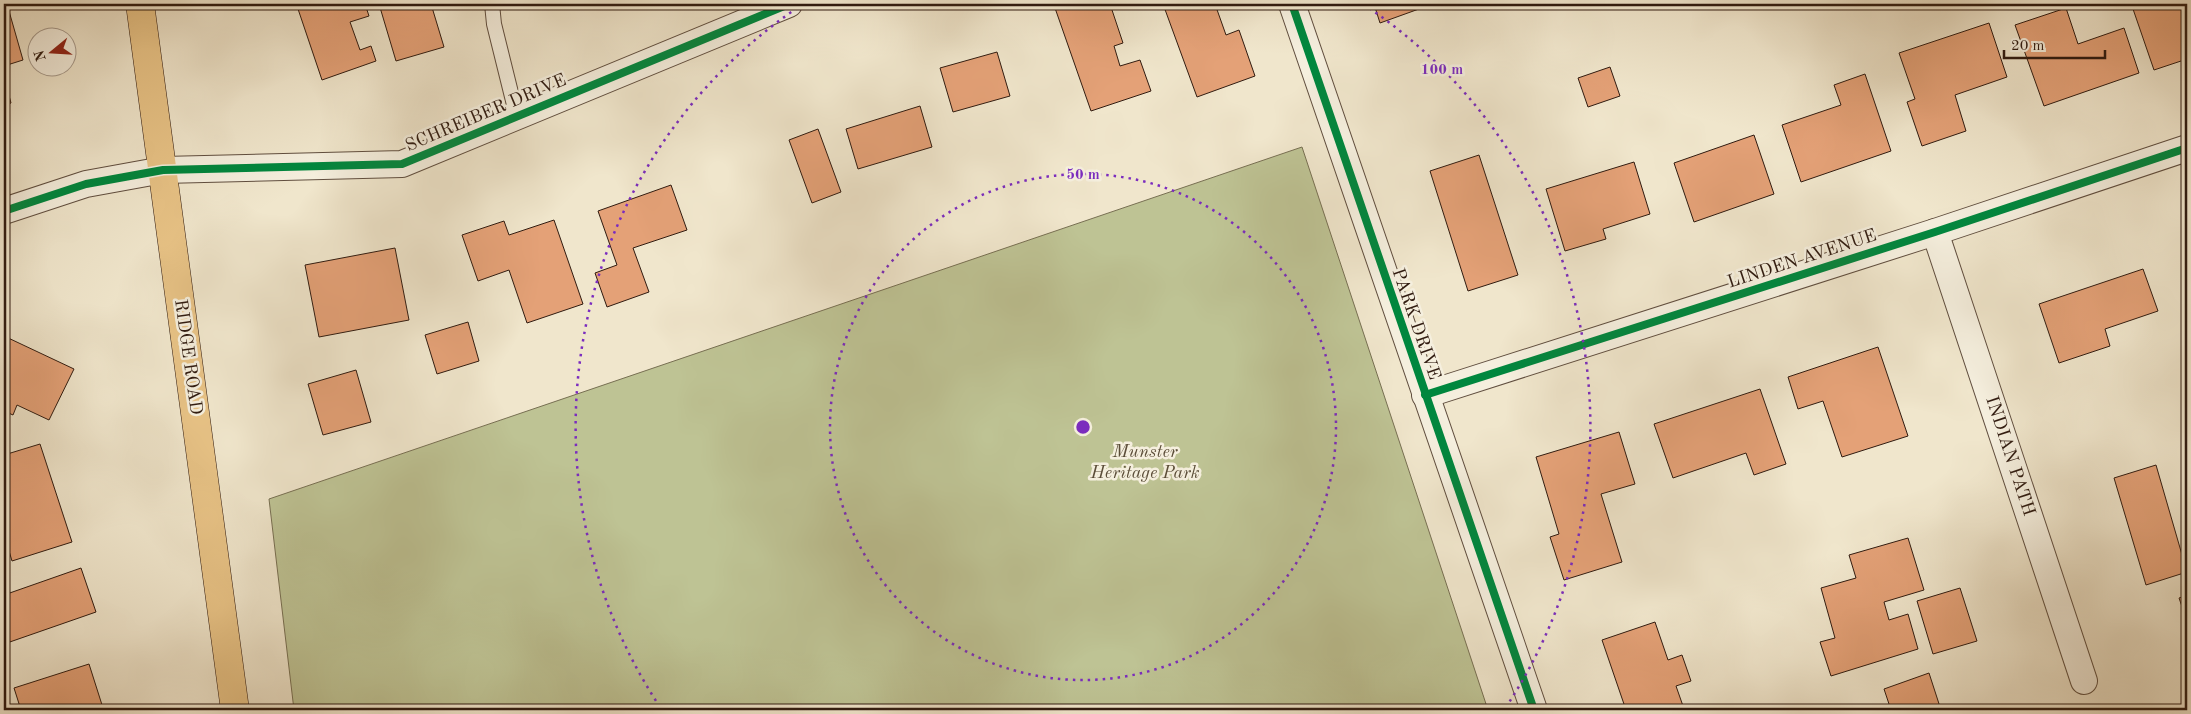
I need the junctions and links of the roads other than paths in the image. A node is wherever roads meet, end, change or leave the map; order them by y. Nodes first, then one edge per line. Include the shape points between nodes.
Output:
1 (140, 4) edge
2 (492, 4) edge
3 (789, 4) edge
4 (1292, 4) edge
5 (517, 116) junction
6 (2187, 148) edge
7 (163, 170) junction
8 (4, 211) edge
9 (1935, 232) junction
10 (1425, 395) junction
11 (2084, 681) dead end
12 (235, 710) edge
13 (1534, 710) edge

1 - 7 main road, RIDGE ROAD
2 - 5 lane
3 - 5 street, SCHREIBER DRIVE
4 - 10 street, PARK DRIVE
5 - 7 street, SCHREIBER DRIVE via 402,164
6 - 9 street, LINDEN AVENUE
7 - 8 street, SCHREIBER DRIVE via 86,184
7 - 12 main road, RIDGE ROAD
9 - 10 street, LINDEN AVENUE
9 - 11 street, INDIAN PATH
10 - 13 street, PARK DRIVE

